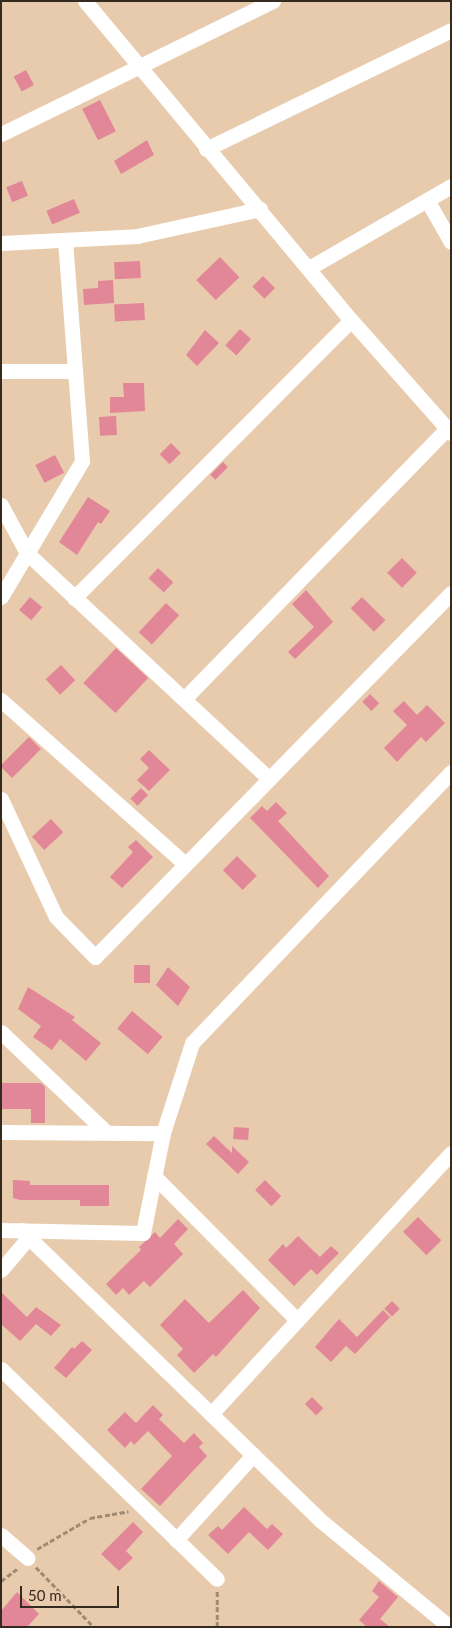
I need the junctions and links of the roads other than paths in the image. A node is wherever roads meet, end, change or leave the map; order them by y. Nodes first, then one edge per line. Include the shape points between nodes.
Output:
1 (85, 1) edge
2 (273, 1) edge
3 (451, 30) edge
4 (140, 66) junction
5 (1, 134) edge
6 (206, 149) junction
7 (451, 186) edge
8 (427, 200) junction
9 (260, 209) junction
10 (64, 241) junction
11 (451, 242) edge
12 (1, 243) edge
13 (309, 268) junction
14 (351, 320) junction
15 (1, 371) edge
16 (75, 371) junction
17 (449, 431) edge
18 (1, 505) edge
19 (27, 553) junction
20 (451, 593) edge
21 (1, 598) edge
22 (74, 598) junction
23 (184, 699) junction
24 (1, 700) edge
25 (451, 772) edge
26 (269, 779) junction
27 (1, 799) edge
28 (185, 864) junction
29 (1, 1032) edge
30 (1, 1132) edge
31 (106, 1132) junction
32 (162, 1133) junction
33 (451, 1153) edge
34 (154, 1176) junction
35 (1, 1230) edge
36 (25, 1234) junction
37 (1, 1270) edge
38 (297, 1320) junction
39 (1, 1369) edge
40 (212, 1414) junction
41 (253, 1455) junction
42 (1, 1535) edge
43 (176, 1540) junction
44 (27, 1558) road end
45 (217, 1579) road end
46 (450, 1627) edge

1 - 4 street
2 - 4 street
3 - 6 street
4 - 5 street
4 - 6 street
6 - 9 street
7 - 8 street
8 - 11 street
8 - 13 street
9 - 10 street via 137,236
9 - 13 street
10 - 12 street
10 - 16 street
13 - 14 street
14 - 17 street
14 - 22 street
15 - 16 street
16 - 19 street via 82,461
17 - 23 street
18 - 19 street
19 - 21 street
19 - 22 street
20 - 26 street
22 - 23 street
23 - 26 street
24 - 28 street
25 - 32 street via 192,1043
26 - 28 street
27 - 28 street via 56,917 95,957
29 - 31 street
30 - 31 street
31 - 32 street
32 - 34 street
33 - 38 street
34 - 36 street via 143,1233
34 - 38 street
35 - 36 street
36 - 37 street
36 - 40 street
38 - 40 street
39 - 43 street
40 - 41 street
41 - 43 street
41 - 46 street via 320,1520
42 - 44 street
43 - 45 street

